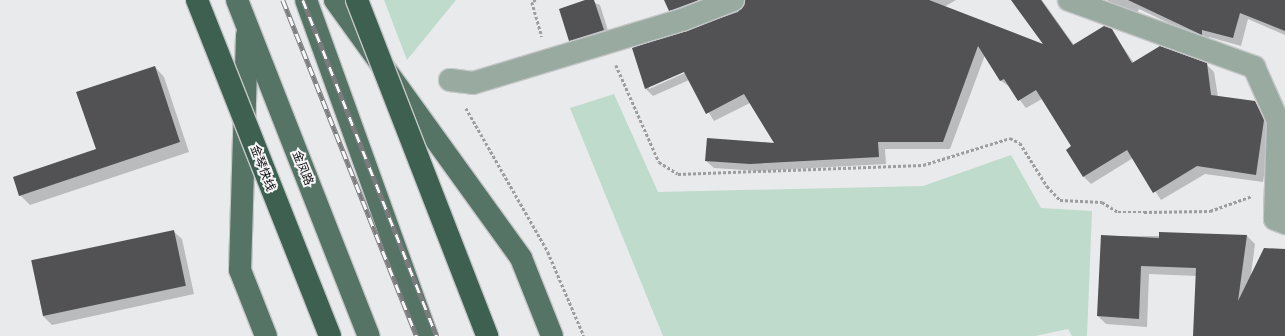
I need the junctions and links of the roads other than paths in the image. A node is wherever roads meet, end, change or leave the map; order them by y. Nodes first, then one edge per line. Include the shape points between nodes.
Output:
1 (197, 0) edge
2 (238, 0) edge
3 (306, 0) edge
4 (335, 0) edge
5 (357, 0) edge
6 (733, 0) edge
7 (1069, 0) edge
8 (247, 26) junction
9 (450, 80) road end
10 (1285, 223) edge
11 (266, 336) edge
12 (330, 336) edge
13 (369, 336) edge
14 (427, 336) edge
15 (487, 336) edge
16 (552, 336) edge

1 - 12 highway, 金琴快线, bridge
2 - 8 main road, 金凤路
3 - 14 main road
4 - 16 main road, bridge via 521,258
5 - 15 highway, bridge
6 - 9 lane via 606,43 473,83
7 - 10 lane via 1254,67 1278,121 1275,219
8 - 11 main road, bridge via 240,270
8 - 13 main road, 金凤路

